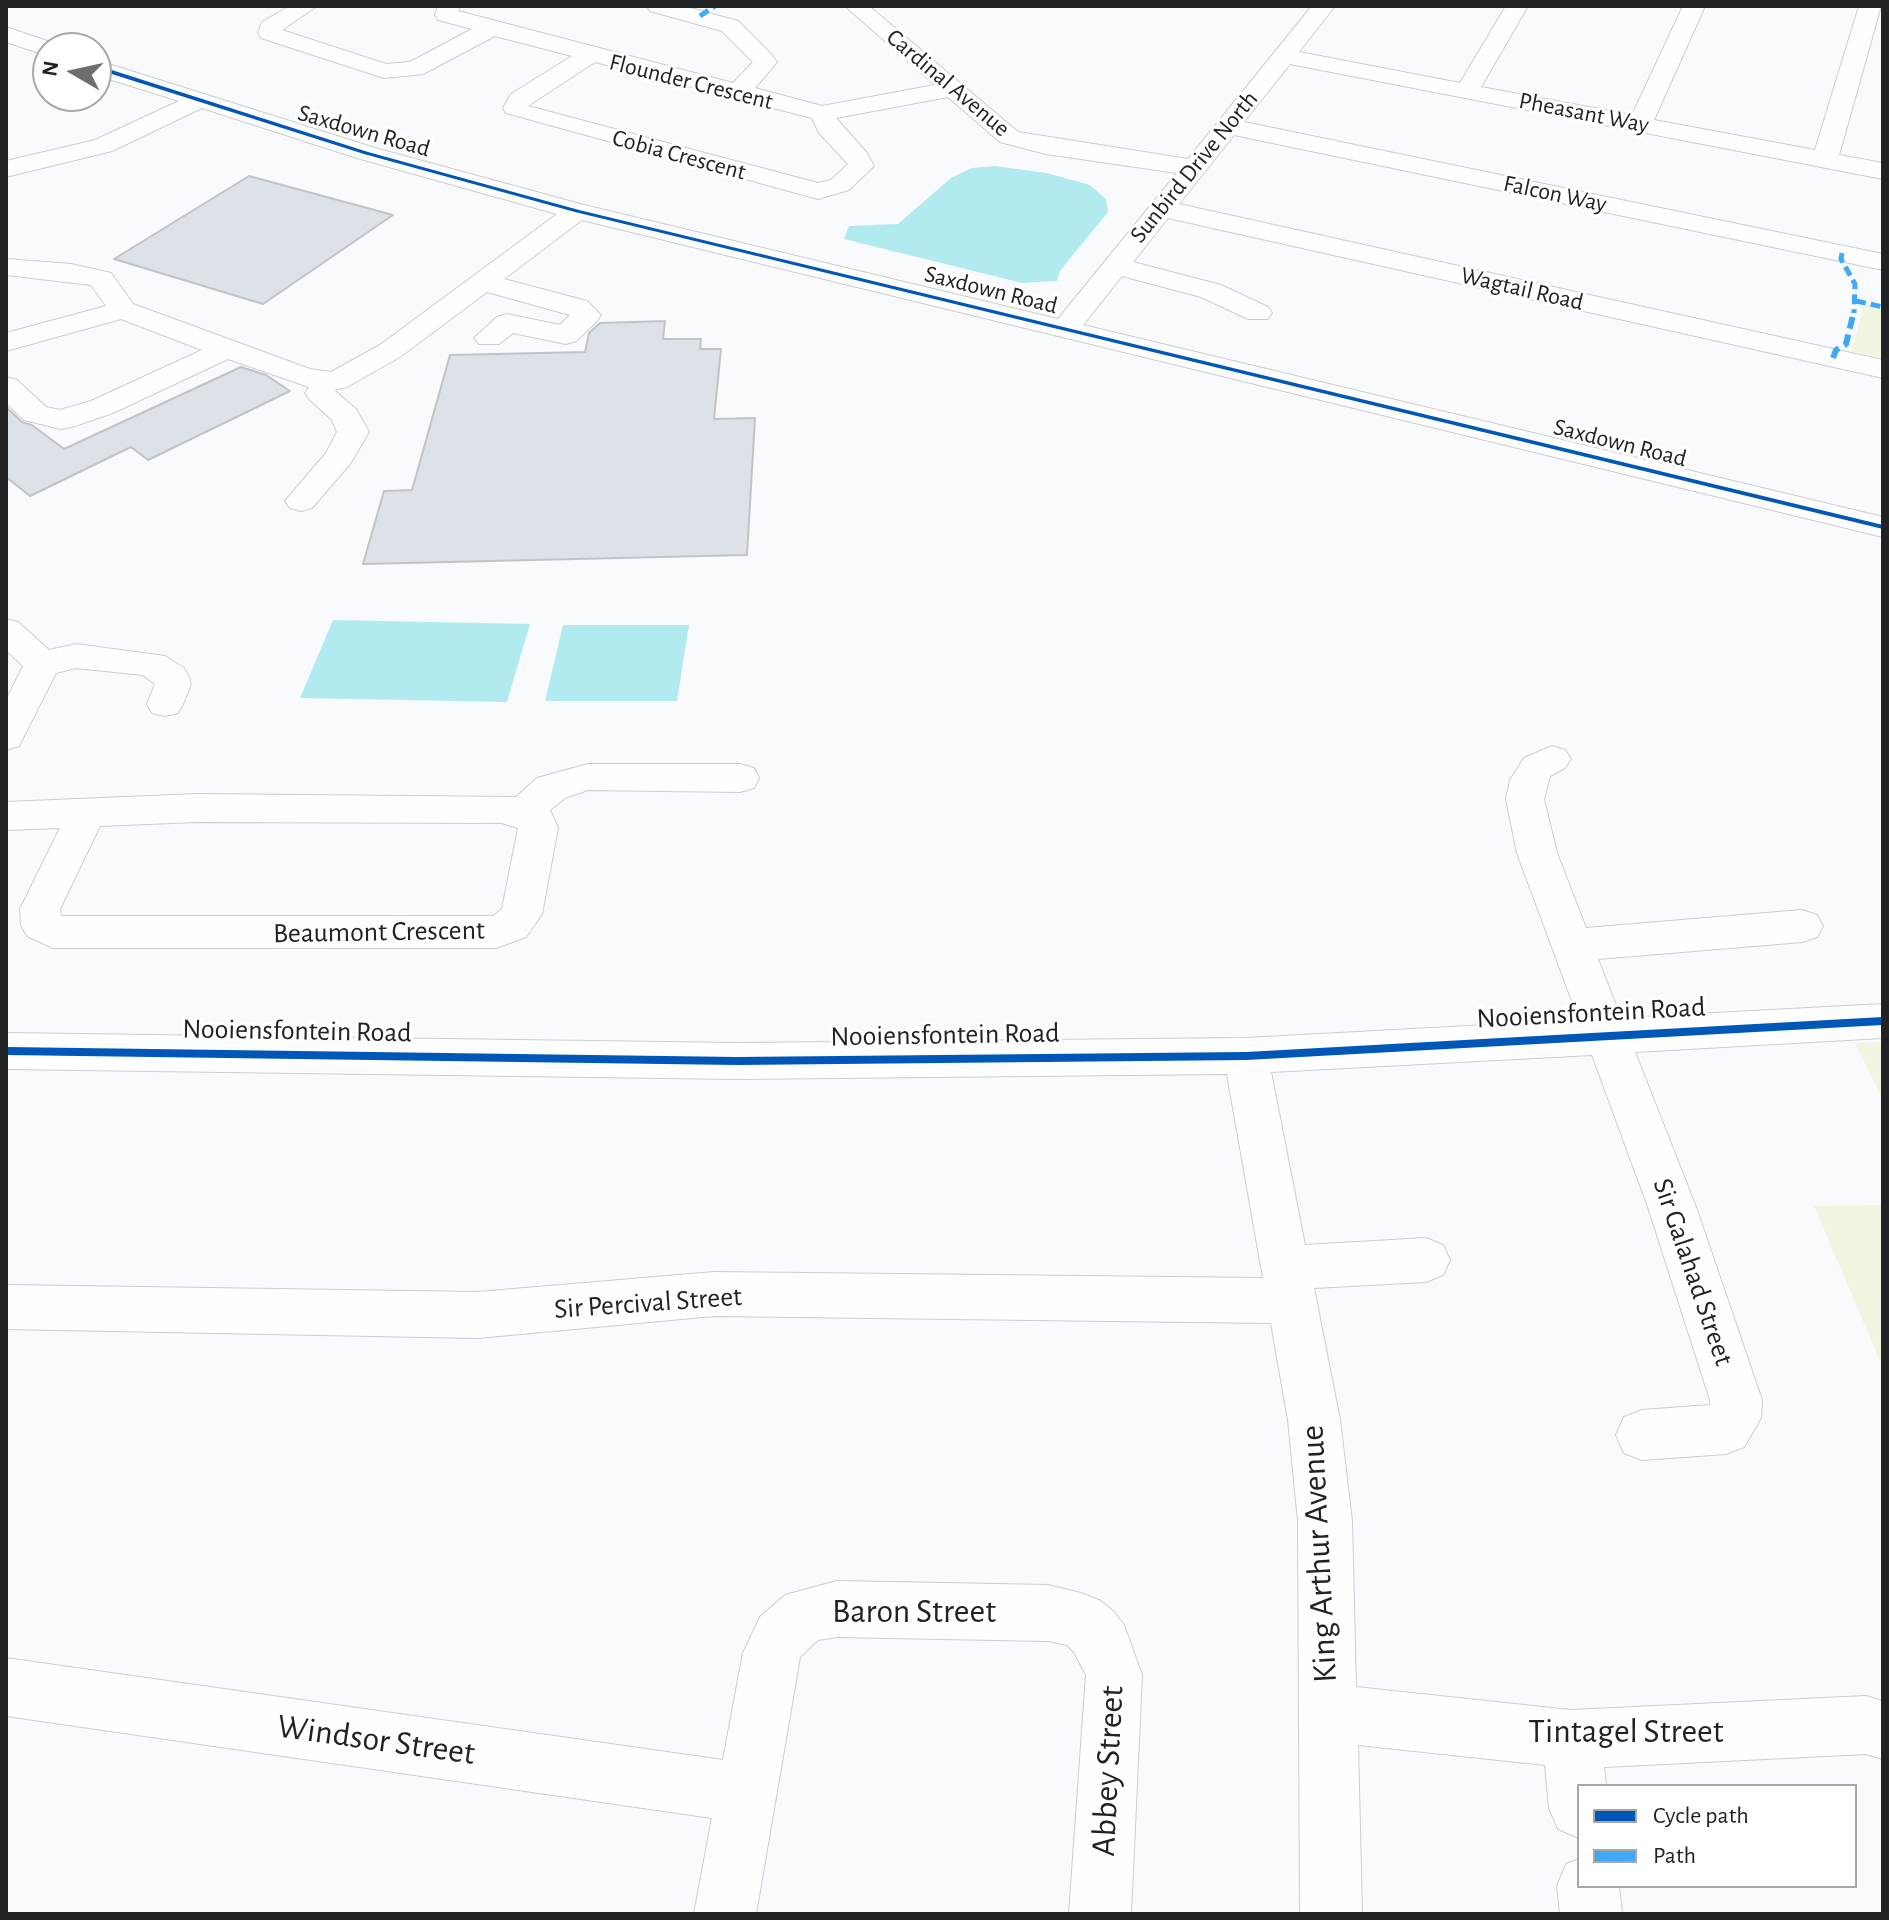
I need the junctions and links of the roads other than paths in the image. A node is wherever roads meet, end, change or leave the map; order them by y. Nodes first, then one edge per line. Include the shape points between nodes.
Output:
1 (306, 6) edge
2 (449, 6) edge
3 (658, 6) edge
4 (856, 6) edge
5 (1324, 6) edge
6 (1517, 6) edge
7 (1694, 6) edge
8 (1870, 6) edge
9 (492, 28) junction
10 (6, 34) edge
11 (32, 43) edge
12 (588, 56) junction
13 (1284, 56) junction
14 (112, 72) edge
15 (949, 90) junction
16 (1467, 90) junction
17 (736, 93) junction
18 (190, 99) junction
19 (822, 113) junction
20 (1640, 124) junction
21 (1227, 126) junction
22 (1825, 160) junction
23 (6, 161) edge
24 (6, 169) edge
25 (1883, 171) edge
26 (1187, 176) junction
27 (1161, 208) junction
28 (577, 211) junction
29 (1883, 262) edge
30 (6, 267) edge
31 (1127, 270) junction
32 (480, 281) junction
33 (123, 310) junction
34 (1258, 313) dead end
35 (1065, 329) junction
36 (13, 337) edge
37 (489, 338) dead end
38 (229, 348) junction
39 (1883, 369) edge
40 (6, 386) edge
41 (320, 393) dead end
42 (301, 501) dead end
43 (1883, 527) edge
44 (6, 630) edge
45 (42, 664) junction
46 (165, 704) dead end
47 (6, 737) edge
48 (1552, 759) dead end
49 (740, 778) dead end
50 (525, 811) junction
51 (86, 815) junction
52 (6, 816) edge
53 (1802, 926) dead end
54 (1573, 945) junction
55 (1883, 1021) edge
56 (1605, 1036) junction
57 (6, 1051) edge
58 (1246, 1056) junction
59 (1426, 1260) dead end
60 (1288, 1285) junction
61 (6, 1307) edge
62 (1642, 1435) dead end
63 (1094, 1632) joint
64 (6, 1687) edge
65 (1326, 1713) junction
66 (1881, 1729) edge
67 (1571, 1739) junction
68 (1577, 1791) edge
69 (746, 1793) junction
70 (1588, 1888) edge
71 (725, 1914) edge
72 (1100, 1914) edge
73 (1331, 1914) edge
74 (1591, 1914) edge

1 - 9 street via 270,27 269,33 384,71 415,69
2 - 9 street, Flounder Crescent via 446,15
3 - 17 street via 730,26 763,59 758,73
4 - 15 street, Cardinal Avenue
5 - 13 street, Sunbird Drive North
6 - 16 street
7 - 20 street
8 - 22 street
9 - 12 street, Flounder Crescent
10 - 11 street
12 - 17 street, Flounder Crescent
12 - 19 street, Cobia Crescent via 520,99 515,108 818,191 840,185 861,163 828,128
13 - 16 street, Pheasant Way
13 - 21 street, Sunbird Drive North
14 - 18 street, Saxdown Road
15 - 19 street, Flounder Crescent
15 - 26 street, Cardinal Avenue via 1000,132 1091,164
16 - 20 street, Pheasant Way
17 - 19 street, Flounder Crescent
18 - 23 street via 100,139
18 - 24 street via 103,146
18 - 28 street, Saxdown Road
20 - 22 street, Pheasant Way
21 - 26 street, Sunbird Drive North
21 - 29 street, Falcon Way
22 - 25 street, Pheasant Way
26 - 27 street, Sunbird Drive North
27 - 31 street, Sunbird Drive North
27 - 39 street, Wagtail Road
28 - 32 street
28 - 35 street, Saxdown Road
30 - 33 street via 101,279
31 - 34 street via 1211,291
31 - 35 street, Sunbird Drive North
32 - 37 street via 577,307 587,315 566,335 507,323
32 - 38 street via 390,351 336,381 305,378
33 - 36 street
33 - 38 street
35 - 43 street, Saxdown Road
38 - 40 street via 102,407 61,420 35,414
41 - 42 street via 345,416 353,432
44 - 45 street
45 - 46 street via 76,656 152,664 171,677
45 - 47 street
48 - 54 street via 1537,767 1525,799 1537,853
49 - 50 street via 568,780
50 - 51 street via 197,808
50 - 51 street, Beaumont Crescent via 533,814 538,828 521,914 496,932 53,932 42,925 40,909
51 - 52 street
53 - 54 street
54 - 56 street
55 - 56 street, Nooiensfontein Road
56 - 58 street, Nooiensfontein Road
56 - 62 street, Sir Galahad Street via 1672,1207 1736,1400 1735,1418 1726,1429
57 - 58 street, Nooiensfontein Road via 737,1061
58 - 60 street, King Arthur Avenue
59 - 60 street, Sir Percival Street
60 - 61 street, Sir Percival Street via 714,1294 478,1315
60 - 65 street, King Arthur Avenue via 1314,1420 1325,1521
63 - 69 street, Baron Street via 1081,1621 1048,1613 837,1609 805,1615 771,1653
63 - 72 street, Abbey Street via 1114,1675
64 - 69 street, Windsor Street
65 - 67 street, Tintagel Street
65 - 73 street, King Arthur Avenue
66 - 67 street, Tintagel Street via 1866,1725
67 - 68 street
69 - 71 street, Baron Street
70 - 74 street

